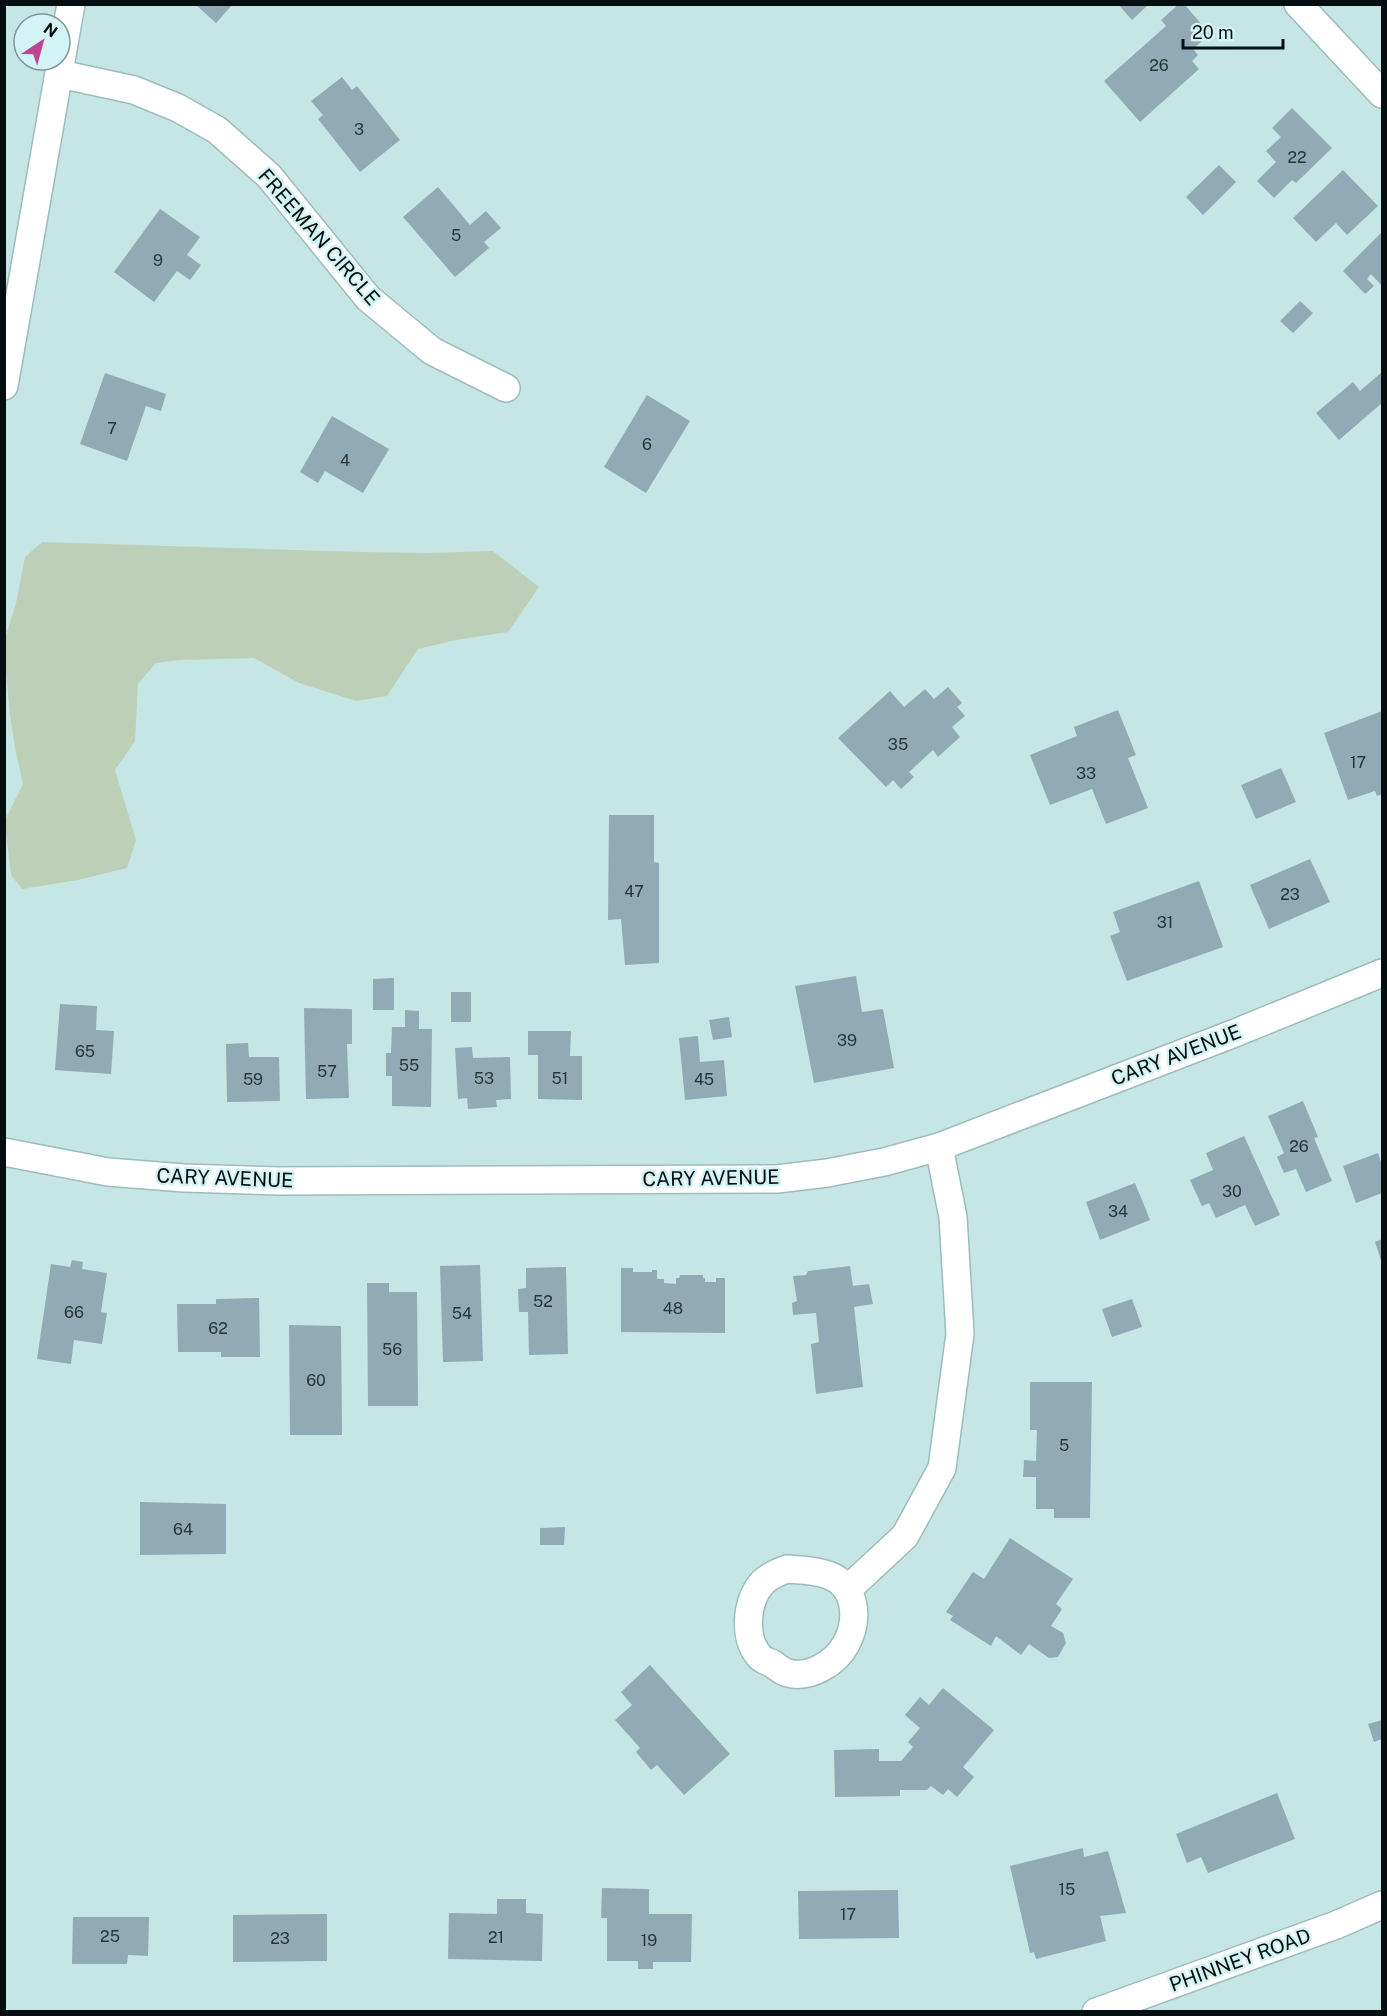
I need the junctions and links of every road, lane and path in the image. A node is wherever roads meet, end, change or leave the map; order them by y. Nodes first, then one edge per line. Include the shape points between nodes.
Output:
1 (71, 4) edge
2 (1298, 4) edge
3 (60, 74) junction
4 (1383, 94) edge
5 (4, 386) edge
6 (507, 388) dead end
7 (1383, 973) edge
8 (939, 1147) junction
9 (4, 1152) edge
10 (848, 1589) dead end
11 (1383, 1905) edge
12 (1096, 2012) edge

1 - 3 street
2 - 4 street
3 - 5 street
3 - 6 street, FREEMAN CIRCLE via 134,90 217,130 269,176 368,298 432,351
7 - 8 street, CARY AVENUE
8 - 9 street, CARY AVENUE via 884,1162 777,1179 184,1178 108,1172
8 - 10 street via 953,1216 960,1334 942,1468 905,1536
11 - 12 street, PHINNEY ROAD

